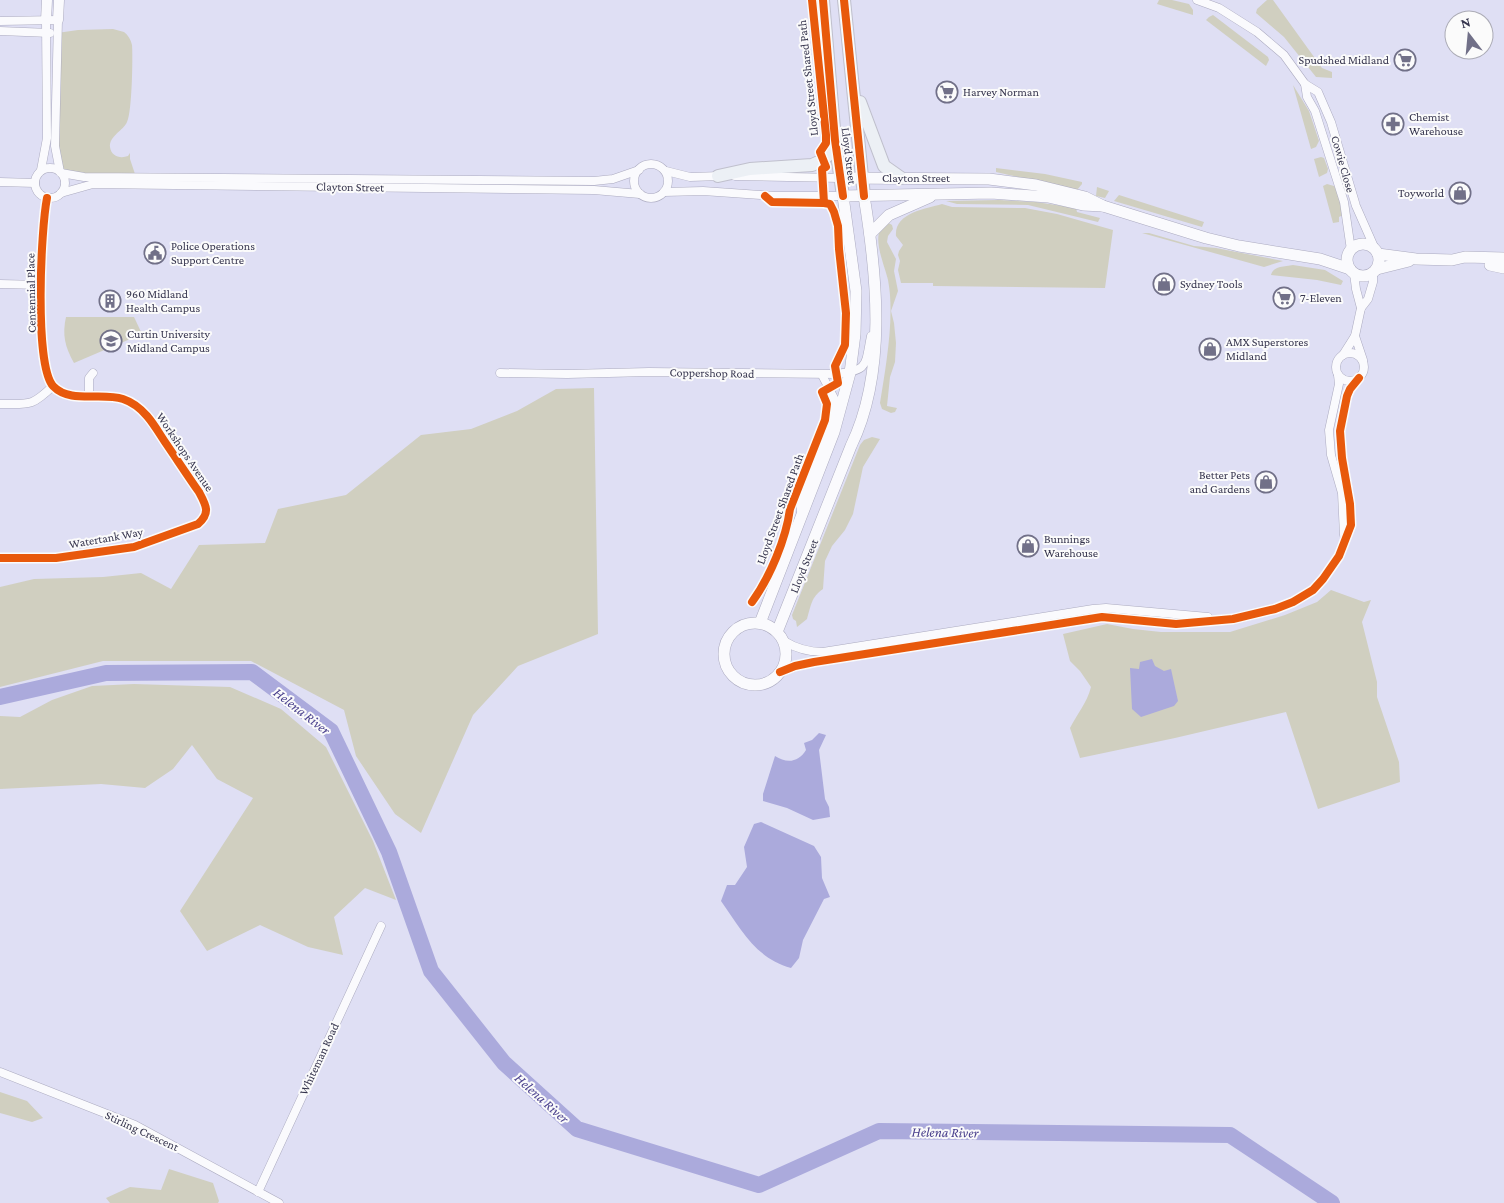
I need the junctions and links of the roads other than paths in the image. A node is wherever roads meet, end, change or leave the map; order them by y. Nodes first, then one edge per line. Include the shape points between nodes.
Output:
1 (47, 0) edge
2 (59, 0) edge
3 (823, 0) edge
4 (844, 0) edge
5 (1197, 0) edge
6 (58, 20) junction
7 (0, 21) edge
8 (46, 21) junction
9 (0, 31) edge
10 (57, 33) junction
11 (46, 34) junction
12 (849, 50) junction
13 (1305, 84) junction
14 (835, 140) junction
15 (41, 170) junction
16 (638, 170) junction
17 (666, 171) junction
18 (60, 172) junction
19 (718, 176) junction
20 (840, 178) junction
21 (862, 178) junction
22 (901, 178) junction
23 (0, 182) edge
24 (34, 183) junction
25 (664, 192) junction
26 (61, 193) junction
27 (640, 194) junction
28 (939, 194) junction
29 (843, 196) junction
30 (864, 196) junction
31 (47, 198) junction
32 (1103, 206) junction
33 (870, 234) junction
34 (1377, 251) junction
35 (1350, 252) junction
36 (1504, 258) edge
37 (1320, 259) junction
38 (1416, 260) junction
39 (1452, 260) junction
40 (1504, 267) edge
41 (1352, 271) junction
42 (1375, 271) junction
43 (0, 284) edge
44 (41, 285) junction
45 (1362, 308) junction
46 (876, 310) junction
47 (1356, 336) junction
48 (1343, 355) junction
49 (1363, 361) junction
50 (93, 373) dead end
51 (500, 373) dead end
52 (850, 373) junction
53 (822, 374) junction
54 (1338, 375) junction
55 (1359, 378) junction
56 (54, 386) junction
57 (89, 396) junction
58 (0, 404) edge
59 (207, 512) joint
60 (801, 518) junction
61 (1344, 545) junction
62 (0, 558) edge
63 (1233, 619) junction
64 (760, 623) junction
65 (781, 636) junction
66 (780, 672) junction
67 (381, 926) dead end
68 (0, 1072) edge
69 (258, 1192) junction
70 (279, 1203) edge

1 - 8 street
2 - 6 street
3 - 14 main road, Lloyd Street
4 - 12 main road, Lloyd Street
5 - 13 street, Cowie Close via 1218,8 1257,32 1284,54
6 - 8 street
6 - 10 street
7 - 8 street
8 - 11 street
9 - 11 street
10 - 11 street
10 - 18 street via 55,146
11 - 15 street via 46,138
12 - 21 main road, Lloyd Street
12 - 22 main road via 860,101 881,160 888,170
13 - 34 street, Cowie Close via 1318,92 1325,106 1356,206
13 - 35 street, Cowie Close via 1344,202
14 - 19 main road via 828,155 812,166 750,169
14 - 20 main road, Lloyd Street
15 - 18 street via 50,168
15 - 24 street
16 - 17 street via 651,164
16 - 18 street, Clayton Street via 613,179 594,181 84,178
16 - 27 street via 634,180
17 - 19 street, Clayton Street via 690,177
17 - 25 street via 668,183
18 - 26 street via 65,186
19 - 20 street, Clayton Street
20 - 21 main road, Clayton Street
20 - 29 main road, Lloyd Street
21 - 22 main road, Clayton Street
21 - 30 main road, Lloyd Street
22 - 32 main road, Clayton Street via 1012,181 1085,197
23 - 24 street
24 - 31 street via 37,191
25 - 27 street via 652,198
25 - 29 street, Clayton Street
26 - 27 street, Clayton Street via 103,184 594,190
26 - 31 street
28 - 30 main road, Clayton Street
28 - 32 main road, Clayton Street via 1008,194
28 - 33 main road via 889,215
29 - 30 main road, Clayton Street
29 - 52 main road, Lloyd Street via 856,291 856,334
30 - 33 main road, Lloyd Street
31 - 44 street, Centennial Place
32 - 37 main road, Clayton Street via 1239,246
33 - 46 main road, Lloyd Street
34 - 35 main road via 1360,244
34 - 38 main road
34 - 42 main road via 1379,259
35 - 37 main road, Clayton Street
35 - 41 main road via 1347,259
36 - 39 main road
37 - 41 main road, Clayton Street
38 - 39 main road
38 - 42 main road
39 - 40 main road
41 - 42 main road via 1364,276
41 - 45 street
42 - 45 street
43 - 44 street
44 - 56 street, Centennial Place via 44,364
45 - 47 street
46 - 52 street via 866,364
46 - 65 main road, Lloyd Street via 873,376 861,426
47 - 48 street
47 - 49 street
48 - 49 street via 1357,355
48 - 54 street via 1336,366
49 - 55 street via 1364,371
50 - 57 street via 89,378
51 - 53 street, Coppershop Road
52 - 53 street, Coppershop Road
52 - 60 main road, Lloyd Street via 834,432
53 - 60 street via 835,400 801,500
54 - 55 street via 1345,381
54 - 61 street via 1329,430 1331,455 1344,504
55 - 61 street via 1347,396 1340,431 1351,525
56 - 57 street, Workshops Avenue via 64,393
56 - 58 street via 37,401 28,404
57 - 59 street, Workshops Avenue via 124,399 147,416 199,492
59 - 62 street, Watertank Way via 198,524 134,547 56,558
60 - 64 main road, Lloyd Street
61 - 63 street via 1313,590 1275,609
63 - 65 street via 1106,608 823,652 794,648
63 - 66 street via 1176,624 1102,618 814,662
64 - 65 main road
64 - 66 main road via 741,626 733,632 724,648 727,667 738,680 753,685 769,682
65 - 66 main road via 786,657
67 - 69 street, Whiteman Road
68 - 69 street, Stirling Crescent via 135,1126
69 - 70 street, Stirling Crescent

